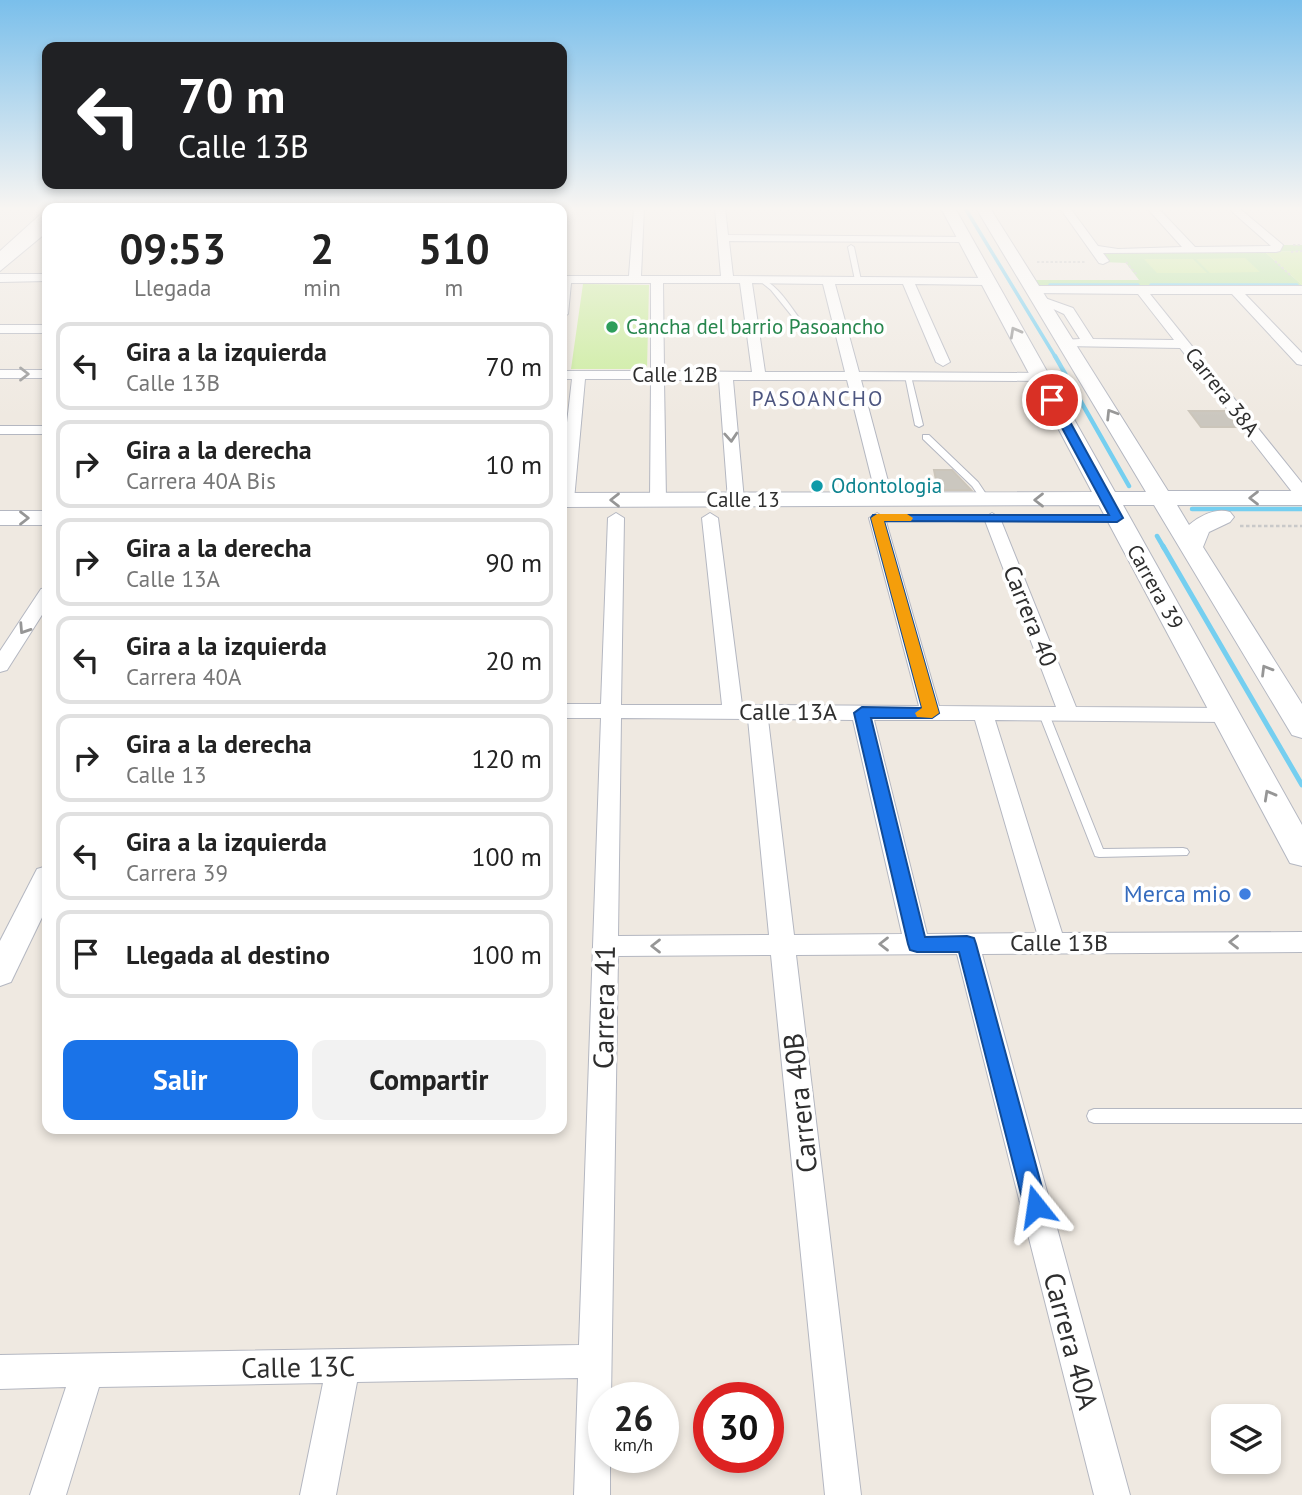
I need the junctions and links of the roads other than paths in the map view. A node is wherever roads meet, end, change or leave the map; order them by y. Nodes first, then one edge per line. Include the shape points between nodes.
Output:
1 (0, 278) edge
2 (42, 278) edge
3 (985, 278) edge
4 (1027, 278) edge
5 (567, 279) edge
6 (635, 280) joint
7 (657, 280) junction
8 (727, 280) joint
9 (746, 280) junction
10 (761, 280) junction
11 (828, 280) junction
12 (858, 280) joint
13 (908, 281) junction
14 (987, 281) junction
15 (1141, 285) junction
16 (1236, 290) junction
17 (1302, 290) edge
18 (1038, 296) junction
19 (798, 320) dead end
20 (0, 329) edge
21 (42, 329) edge
22 (1068, 343) junction
23 (1089, 344) junction
24 (1184, 344) junction
25 (1302, 360) edge
26 (943, 362) dead end
27 (0, 374) edge
28 (42, 374) edge
29 (567, 375) edge
30 (579, 375) junction
31 (658, 375) junction
32 (726, 375) junction
33 (759, 375) junction
34 (853, 375) junction
35 (908, 376) junction
36 (1040, 377) junction
37 (919, 425) dead end
38 (42, 429) edge
39 (0, 430) edge
40 (926, 437) dead end
41 (1146, 472) junction
42 (567, 473) edge
43 (1302, 496) edge
44 (1207, 497) junction
45 (0, 500) edge
46 (42, 500) edge
47 (658, 500) junction
48 (736, 500) junction
49 (567, 506) edge
50 (567, 507) edge
51 (1161, 508) junction
52 (881, 509) junction
53 (989, 509) junction
54 (1117, 509) junction
55 (1302, 517) edge
56 (0, 518) edge
57 (42, 518) edge
58 (616, 518) junction
59 (710, 518) junction
60 (1230, 521) junction
61 (1191, 547) junction
62 (42, 601) edge
63 (0, 666) edge
64 (567, 711) edge
65 (611, 711) junction
66 (745, 712) junction
67 (862, 713) junction
68 (932, 713) junction
69 (983, 713) junction
70 (1044, 714) junction
71 (1069, 714) junction
72 (1225, 715) junction
73 (1298, 716) edge
74 (1183, 852) dead end
75 (1302, 855) edge
76 (42, 887) edge
77 (1302, 942) edge
78 (917, 944) junction
79 (967, 944) junction
80 (1053, 944) junction
81 (783, 945) junction
82 (605, 946) junction
83 (3, 961) edge
84 (1094, 1116) dead end
85 (1302, 1116) edge
86 (595, 1361) junction
87 (343, 1367) junction
88 (88, 1370) junction
89 (0, 1371) edge
90 (48, 1495) edge
91 (318, 1495) edge
92 (592, 1495) edge
93 (843, 1495) edge
94 (1112, 1495) edge

1 - 2 street
3 - 14 main road, Carrera 39
4 - 18 main road
5 - 6 street
6 - 7 street
7 - 8 street
7 - 31 street
8 - 9 street
9 - 10 street
9 - 33 street
10 - 11 street
10 - 19 lane
11 - 12 street
11 - 34 street
12 - 13 street
13 - 14 street
13 - 26 street
36 -> 14 main road, Carrera 39
15 - 16 street
15 - 18 street
15 - 24 street, Carrera 38A
16 - 17 street
16 - 25 street
18 - 22 main road
18 - 23 street via 1069,311
20 - 21 street
22 - 23 street
41 -> 22 main road
23 - 24 street
24 - 43 street, Carrera 38A
27 -> 28 street
29 - 30 street, Calle 12B
30 - 31 street, Calle 12B
30 - 42 street
31 - 32 street, Calle 12B
31 - 47 street
32 - 33 street, Calle 12B
32 -> 48 street
33 - 34 street, Calle 12B
34 - 35 street, Calle 12B
34 - 52 street
35 - 36 street, Calle 12B
35 - 37 lane
36 - 54 main road, Carrera 39
38 - 39 street
40 - 53 lane via 975,484
41 - 44 main road via 1173,488
41 - 51 main road
43 -> 44 main road, Calle 13
44 - 51 main road, Calle 13
45 - 46 main road
47 - 48 main road, Calle 13
47 -> 49 main road, Calle 13
48 - 52 main road, Calle 13
50 - 58 main road, Calle 13
51 - 54 main road, Calle 13
51 - 60 main road, Calle 13
51 - 61 main road
52 - 53 main road, Calle 13
52 - 59 main road, Calle 13
52 - 68 street
53 - 54 main road, Calle 13
53 - 71 street, Carrera 40
54 - 72 main road, Carrera 39
55 - 60 main road, Calle 13
56 -> 57 main road
58 - 59 main road, Calle 13
58 - 65 street, Carrera 41
59 - 66 street, Carrera 40B
60 - 61 main road via 1198,527
73 -> 61 main road
62 -> 63 street
64 - 65 street, Calle 13A
65 - 66 street, Calle 13A
65 - 82 street, Carrera 41
66 - 67 street, Calle 13A
66 - 81 street, Carrera 40B
67 - 68 street, Calle 13A
67 - 78 street
68 - 69 street, Calle 13A
69 - 70 street, Calle 13A
69 - 80 street
70 - 71 street, Calle 13A
70 - 74 lane via 1099,853
71 - 72 street, Calle 13A
75 -> 72 main road, Carrera 39
76 - 83 street
77 -> 80 street, Calle 13B
78 - 79 street, Calle 13B
78 -> 81 street, Calle 13B
79 - 80 street, Calle 13B
79 - 94 street, Carrera 40A
81 -> 82 street, Calle 13B
81 - 93 street, Carrera 40B
82 - 86 street, Carrera 41
84 - 85 lane
86 - 87 street, Calle 13C
86 - 92 street, Carrera 41
87 - 88 street, Calle 13C
87 - 91 street
88 - 89 street, Calle 13C
88 - 90 street

